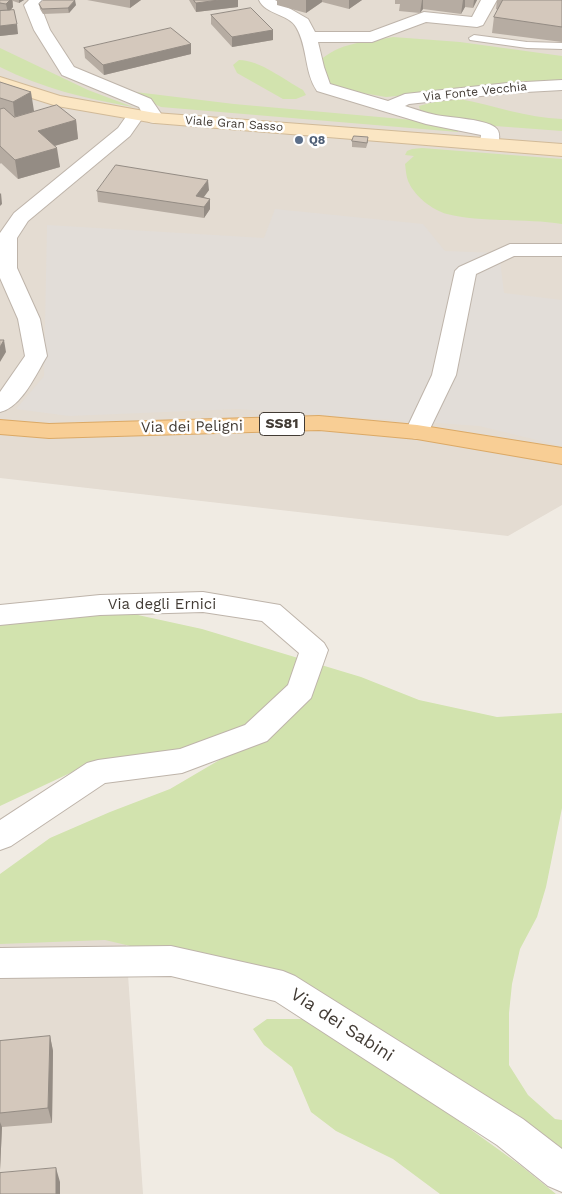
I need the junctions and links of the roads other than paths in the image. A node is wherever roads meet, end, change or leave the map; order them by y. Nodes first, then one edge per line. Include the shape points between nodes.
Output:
1 (41, 0) edge
2 (267, 0) edge
3 (489, 0) edge
4 (309, 37) junction
5 (474, 38) dead end
6 (562, 46) edge
7 (0, 82) edge
8 (562, 85) edge
9 (391, 107) junction
10 (146, 117) junction
11 (489, 144) junction
12 (562, 150) edge
13 (562, 250) edge
14 (0, 405) edge
15 (0, 427) edge
16 (417, 432) junction
17 (562, 456) edge
18 (0, 615) edge
19 (0, 837) edge
20 (0, 962) edge
21 (562, 1173) edge

1 - 10 street via 32,5 42,30 68,71 145,103
2 - 4 street via 302,22
3 - 4 street via 477,22 424,17 372,37
4 - 9 street via 323,87
5 - 6 lane
7 - 10 main road, Viale Gran Sasso via 57,101
8 - 9 street, Via Fonte Vecchia via 405,99
9 - 11 street via 432,120 490,132
10 - 11 main road, Viale Gran Sasso
10 - 14 street via 20,216 7,238 6,268 29,319 36,356
11 - 12 main road, Viale Gran Sasso
13 - 16 street via 510,250 466,271 444,375
15 - 16 main road, Via dei Peligni / SS81 via 49,430 319,423
16 - 17 main road, Via dei Peligni / SS81
18 - 19 street, Via degli Ernici via 100,605 202,602 270,612 314,650 301,690 256,733 182,761 98,772
20 - 21 street, Via dei Sabini via 171,961 283,987 510,1132

